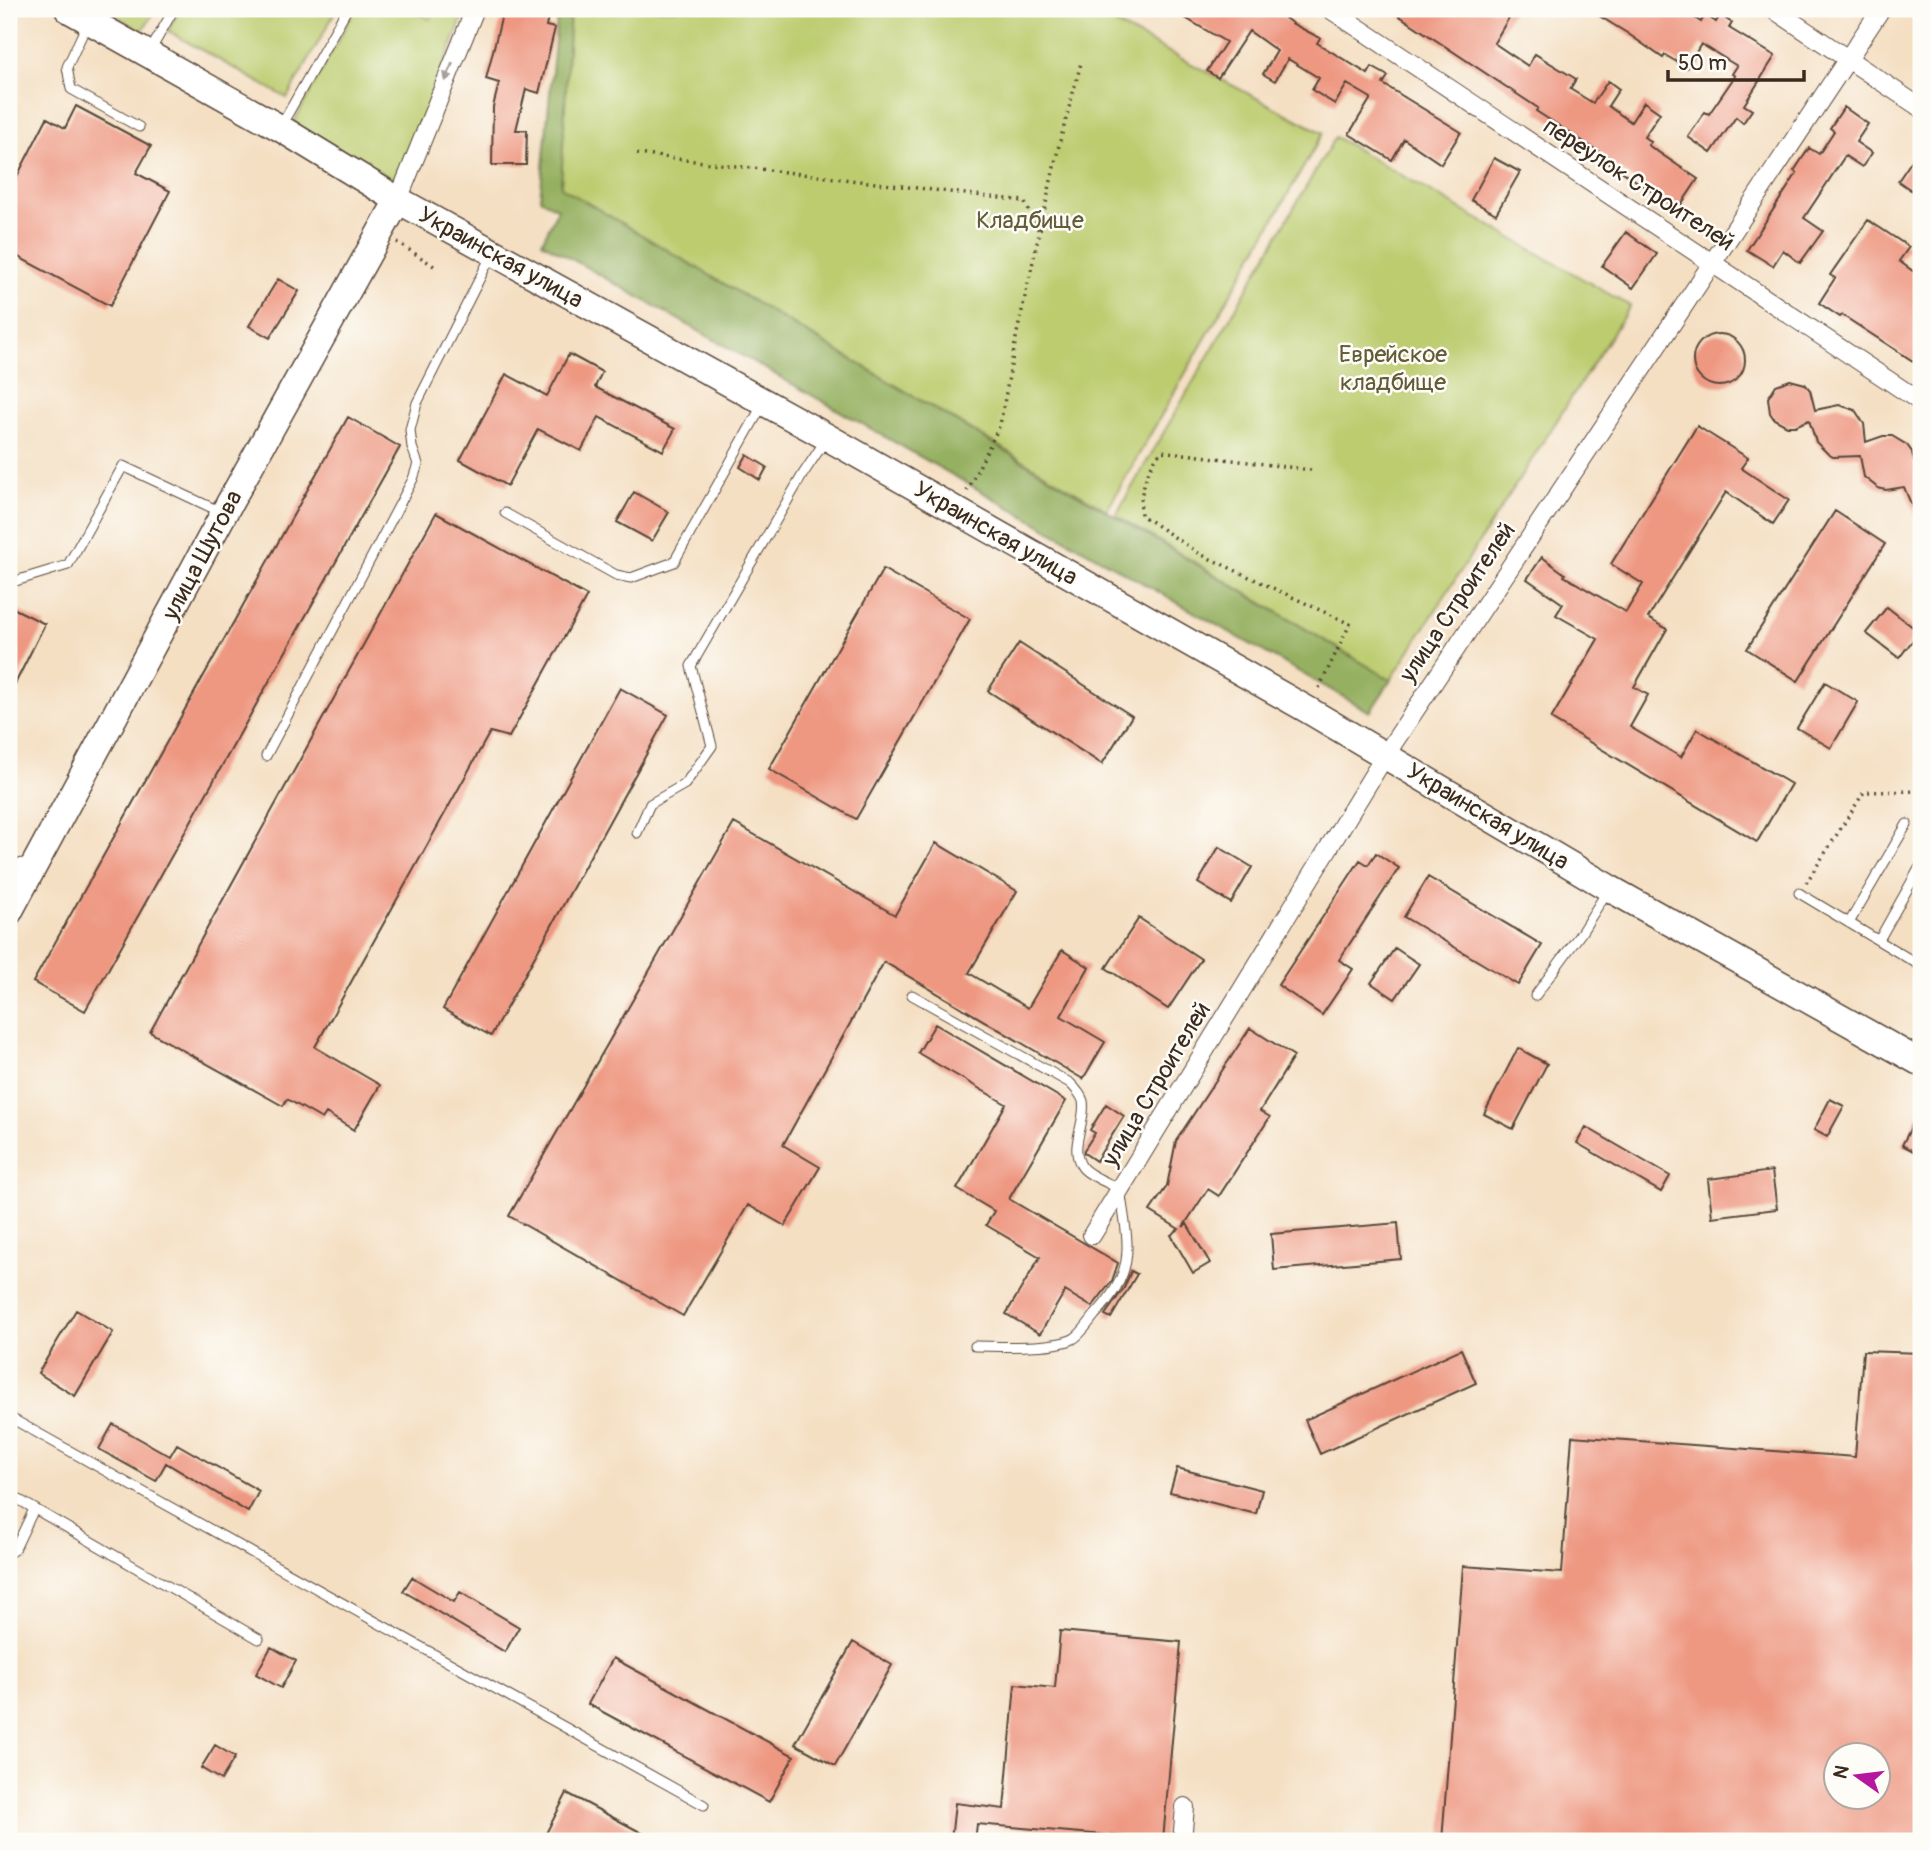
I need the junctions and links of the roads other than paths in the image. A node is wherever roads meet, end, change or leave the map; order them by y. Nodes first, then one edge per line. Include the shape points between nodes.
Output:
1 (174, 9) edge
2 (347, 9) edge
3 (475, 9) edge
4 (1330, 9) edge
5 (1773, 9) edge
6 (1881, 9) edge
7 (78, 15) edge
8 (148, 55) junction
9 (1849, 58) junction
10 (1921, 108) edge
11 (139, 127) dead end
12 (279, 128) junction
13 (398, 200) junction
14 (493, 252) junction
15 (1712, 262) junction
16 (765, 402) junction
17 (1921, 402) edge
18 (828, 437) junction
19 (224, 513) junction
20 (505, 513) dead end
21 (9, 583) edge
22 (1386, 754) junction
23 (266, 756) dead end
24 (1907, 824) dead end
25 (637, 833) dead end
26 (37, 861) junction
27 (9, 865) edge
28 (1921, 865) edge
29 (1609, 888) junction
30 (1799, 893) road end
31 (9, 912) edge
32 (1849, 923) junction
33 (1879, 940) junction
34 (1921, 966) edge
35 (912, 995) dead end
36 (1535, 996) dead end
37 (1921, 1063) edge
38 (1120, 1189) junction
39 (1092, 1235) dead end
40 (975, 1346) dead end
41 (9, 1417) edge
42 (9, 1494) edge
43 (34, 1509) junction
44 (9, 1553) edge
45 (259, 1639) dead end
46 (704, 1805) dead end
47 (1185, 1807) dead end
48 (1182, 1841) edge

1 - 8 lane
2 - 12 lane
3 -> 13 street
4 - 15 street, переулок Строителей
5 - 9 street
6 - 9 street, улица Строителей
7 - 8 street, Украинская улица
7 - 11 lane via 66,67 71,89
8 - 12 street, Украинская улица
9 - 10 street
9 - 15 street, улица Строителей
12 - 13 street, Украинская улица
13 - 14 street, Украинская улица
13 - 19 street, улица Шутова
14 - 16 street, Украинская улица
14 - 23 lane via 417,403 410,430 418,464 413,479
15 - 17 street, переулок Строителей
15 - 22 street, улица Строителей
16 - 18 street, Украинская улица
16 - 20 lane via 674,562 631,578 616,575
18 - 22 street, Украинская улица
18 - 25 lane via 691,666 712,746 685,784 650,804
19 - 21 lane via 122,466 68,565
19 - 26 street, улица Шутова
22 - 29 street, Украинская улица
22 - 38 street, улица Строителей
24 - 32 lane
26 - 27 lane
26 - 31 street, улица Шутова
28 - 33 lane
29 - 36 lane
29 - 37 street, Украинская улица
30 - 32 lane
32 - 33 lane
33 - 34 lane
35 - 38 lane via 1070,1083 1083,1102 1077,1143 1083,1168
38 - 39 street, улица Строителей
38 - 40 lane via 1129,1252 1125,1271 1106,1304 1074,1339
41 - 46 lane
42 - 43 lane
43 - 44 lane
43 - 45 lane
47 - 48 street

